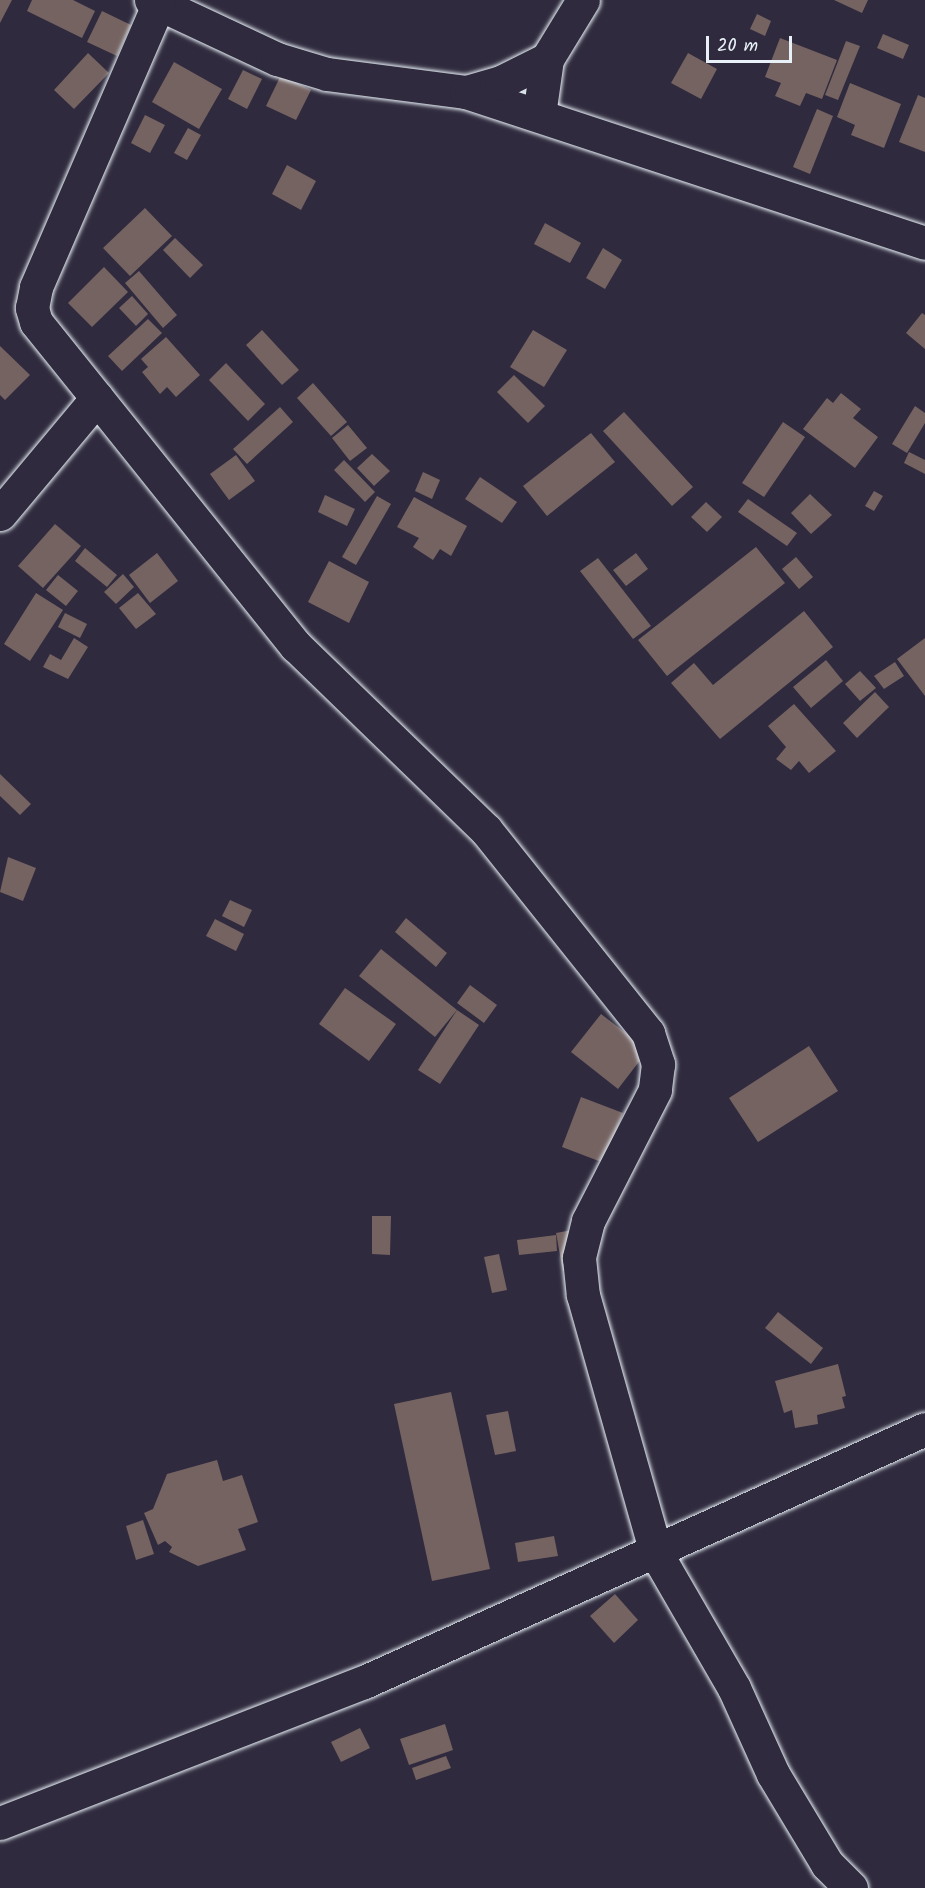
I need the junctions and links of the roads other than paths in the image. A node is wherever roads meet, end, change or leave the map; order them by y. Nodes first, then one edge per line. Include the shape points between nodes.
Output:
1 (583, 0) edge
2 (155, 2) edge
3 (547, 59) junction
4 (466, 92) junction
5 (539, 115) junction
6 (925, 243) edge
7 (97, 398) junction
8 (0, 514) edge
9 (925, 1430) edge
10 (656, 1553) junction
11 (0, 1823) edge
12 (851, 1888) edge

1 - 3 street
2 - 4 street via 277,59 317,71
2 - 7 street via 36,287 32,308 36,322
3 - 4 street via 501,82
3 - 5 street
4 - 5 street
5 - 6 street
7 - 8 street
7 - 10 street via 296,646 486,830 648,1033 658,1064 655,1090 588,1221 579,1258 583,1295
9 - 10 street
10 - 11 street via 364,1682
10 - 12 street via 734,1688 773,1774 827,1864

